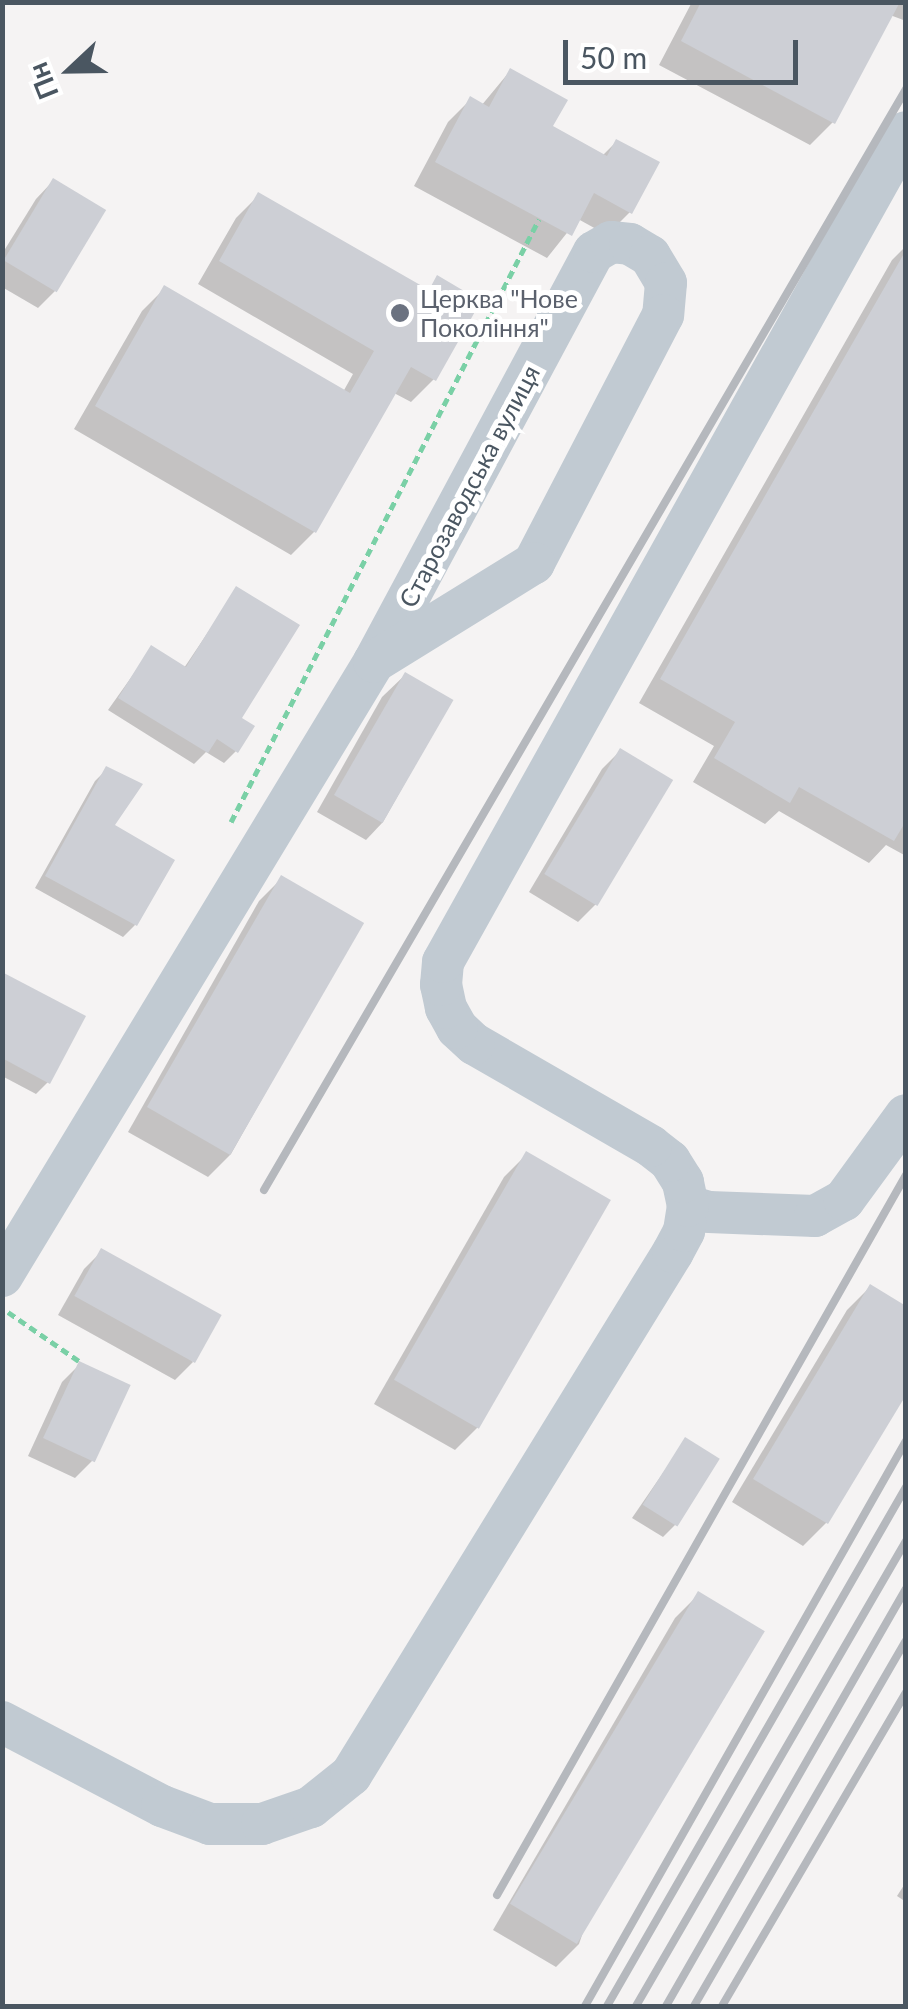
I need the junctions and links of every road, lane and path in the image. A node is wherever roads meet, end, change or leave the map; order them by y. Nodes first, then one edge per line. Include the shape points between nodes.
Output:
1 (906, 132) edge
2 (539, 219) dead end
3 (374, 662) junction
4 (226, 832) dead end
5 (906, 1115) edge
6 (688, 1206) junction
7 (2, 1276) edge
8 (2, 1308) edge
9 (80, 1361) dead end
10 (2, 1722) edge

1 - 6 street via 443,962 441,985 457,1028 651,1146 683,1182
2 - 4 path
3 - 3 street, Старозаводська вулиця via 594,252 612,242 650,256 666,283 663,315 534,563
3 - 7 street, Старозаводська вулиця
5 - 6 street via 844,1200 815,1216
6 - 10 street via 673,1252 352,1776 311,1808 262,1824 210,1824
8 - 9 path

